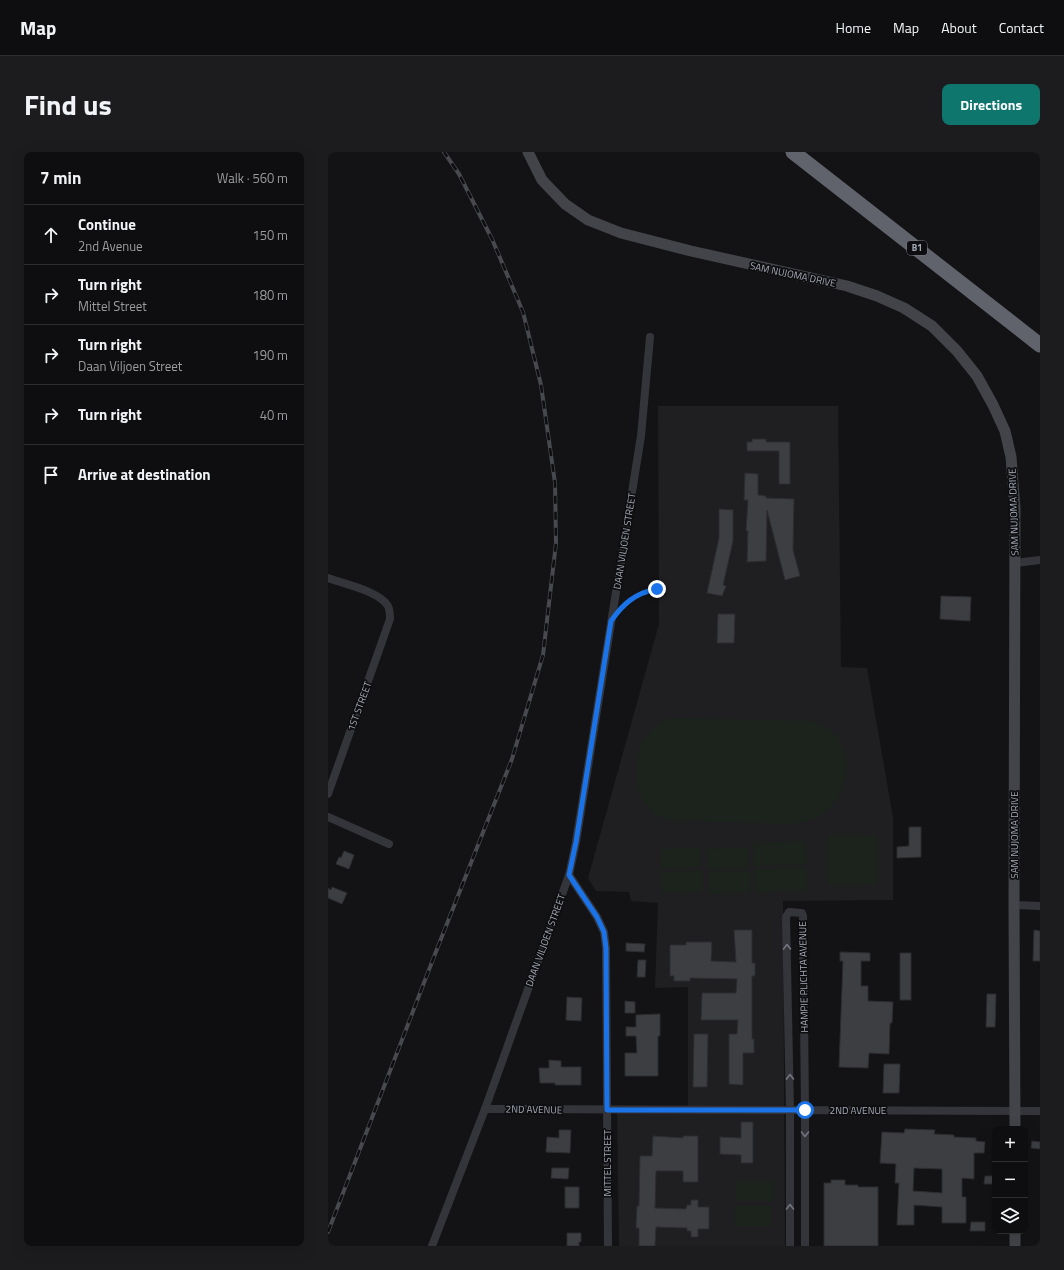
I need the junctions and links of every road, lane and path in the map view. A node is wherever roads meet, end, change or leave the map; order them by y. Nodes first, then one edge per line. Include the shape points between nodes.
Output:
1 (528, 152) edge
2 (793, 152) edge
3 (650, 336) dead end
4 (1040, 345) edge
5 (1040, 560) edge
6 (1015, 563) junction
7 (328, 578) edge
8 (657, 589) dead end
9 (611, 621) junction
10 (328, 794) edge
11 (328, 817) edge
12 (389, 844) dead end
13 (569, 875) junction
14 (1014, 905) junction
15 (1040, 906) edge
16 (485, 1108) junction
17 (607, 1110) junction
18 (790, 1110) junction
19 (805, 1110) junction
20 (1040, 1110) edge
21 (1014, 1111) junction
22 (1015, 1126) edge
23 (1015, 1234) edge
24 (432, 1246) edge
25 (608, 1246) edge
26 (790, 1246) edge
27 (805, 1246) edge
28 (1015, 1246) edge

1 - 6 main road, SAM NUJOMA DRIVE via 542,180 565,204 588,220 621,233 847,286 904,308 932,326 957,350 977,376 1005,431 1014,483
2 - 4 highway, B1
3 - 9 street, DAAN VILJOEN STREET via 641,436
5 - 6 street
6 - 14 main road, SAM NUJOMA DRIVE
7 - 10 street, 1ST STREET via 371,593 388,607 390,619
8 - 9 lane via 634,597
9 - 13 street, DAAN VILJOEN STREET
11 - 12 street
13 - 16 street, DAAN VILJOEN STREET
13 - 17 street, MITTEL STREET via 604,932
14 - 15 street
14 - 21 main road, SAM NUJOMA DRIVE
16 - 17 street, 2ND AVENUE
16 - 24 street, DAAN VILJOEN STREET
17 - 18 street, 2ND AVENUE
17 - 25 street, MITTEL STREET
18 - 19 street, 2ND AVENUE
18 -> 19 street, HAMPIE PLICHTA AVENUE via 786,917 789,912 800,912 803,916
26 -> 18 street, HAMPIE PLICHTA AVENUE
19 - 21 street, 2ND AVENUE
19 -> 27 street, HAMPIE PLICHTA AVENUE
20 - 21 street, 2ND AVENUE
21 - 22 main road, SAM NUJOMA DRIVE
23 - 28 main road

